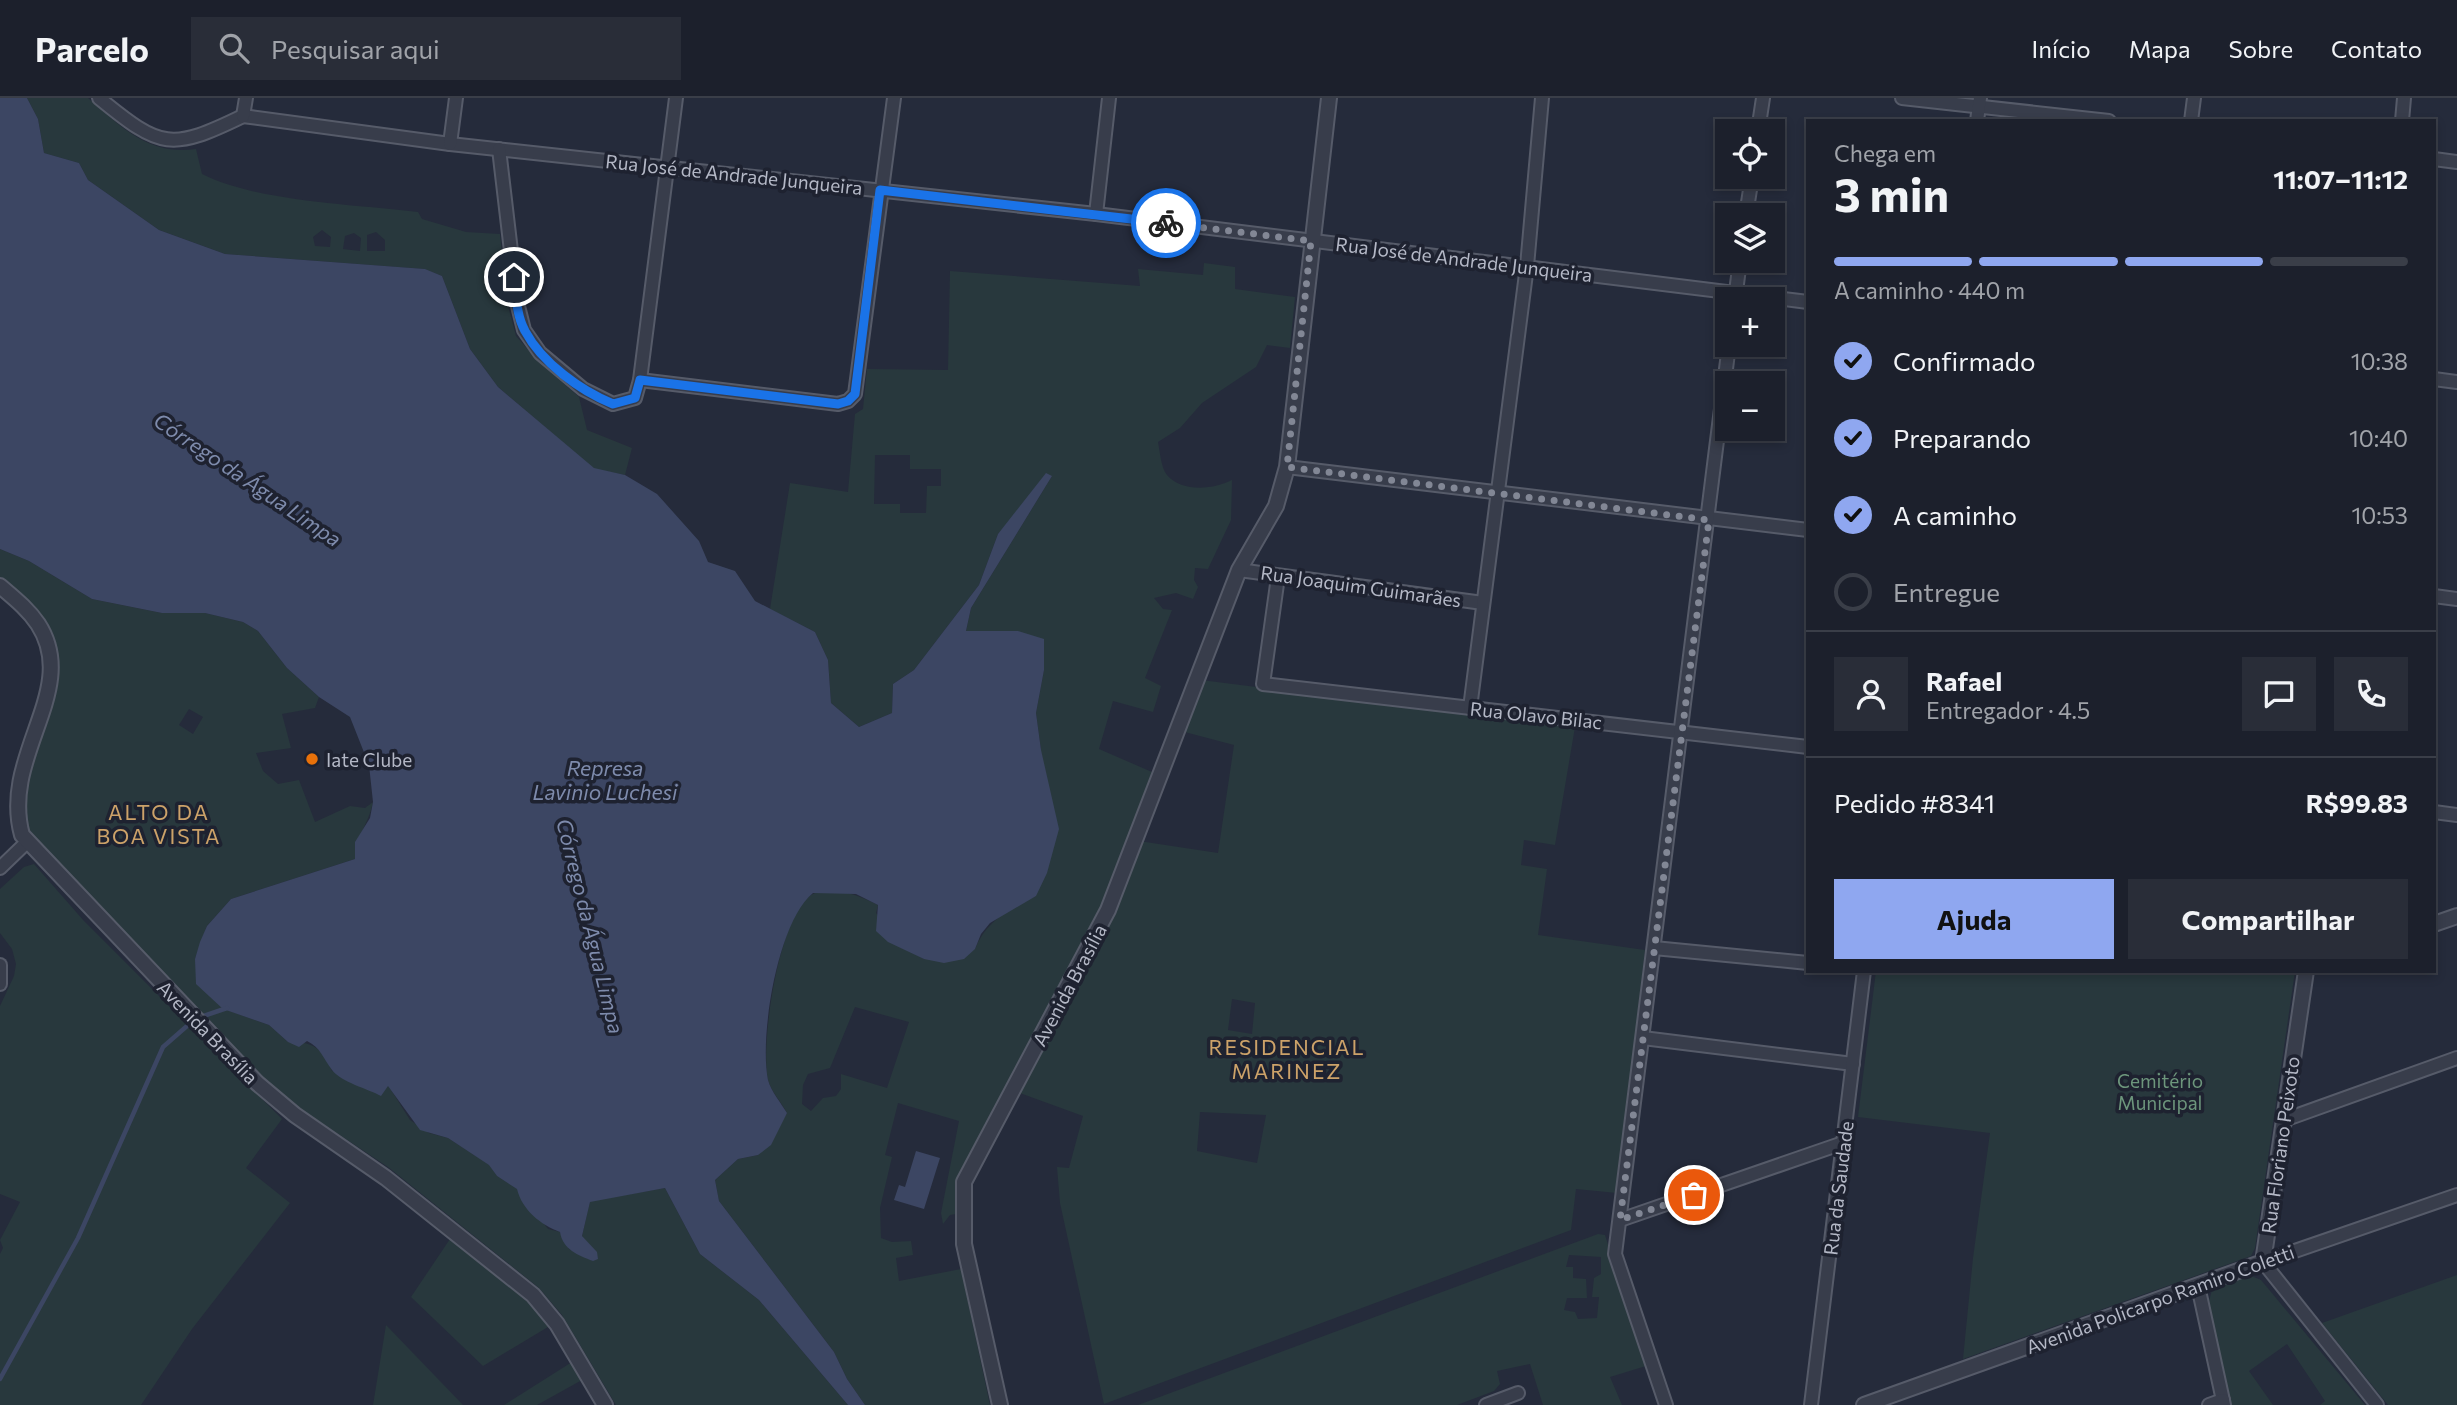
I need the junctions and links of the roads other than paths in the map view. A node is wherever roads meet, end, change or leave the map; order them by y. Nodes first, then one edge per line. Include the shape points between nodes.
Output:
1 (99, 98) edge
2 (246, 98) edge
3 (456, 98) edge
4 (676, 98) edge
5 (894, 98) edge
6 (1109, 98) edge
7 (1329, 98) edge
8 (1542, 98) edge
9 (1763, 98) edge
10 (1902, 98) edge
11 (2194, 98) edge
12 (2404, 98) edge
13 (1979, 109) edge
14 (243, 116) junction
15 (1760, 119) edge
16 (2087, 119) edge
17 (2191, 119) edge
18 (2402, 119) edge
19 (450, 144) junction
20 (499, 149) junction
21 (2436, 159) edge
22 (2457, 162) edge
23 (667, 168) junction
24 (880, 190) junction
25 (1096, 214) junction
26 (1311, 241) junction
27 (1527, 266) junction
28 (1715, 293) edge
29 (1785, 300) edge
30 (1806, 302) edge
31 (1728, 357) edge
32 (2436, 379) edge
33 (640, 380) junction
34 (2457, 382) edge
35 (1287, 467) junction
36 (1495, 494) junction
37 (1709, 520) junction
38 (1806, 530) edge
39 (1238, 570) junction
40 (1278, 577) junction
41 (0, 586) edge
42 (2436, 596) edge
43 (2457, 599) edge
44 (1483, 603) junction
45 (1470, 708) junction
46 (1682, 732) junction
47 (1806, 747) edge
48 (12, 752) dead end
49 (6, 774) dead end
50 (2436, 812) edge
51 (2457, 815) edge
52 (27, 842) junction
53 (0, 868) edge
54 (2457, 916) edge
55 (2436, 923) edge
56 (1654, 948) junction
57 (1806, 963) edge
58 (1864, 973) edge
59 (2306, 973) edge
60 (1643, 1038) junction
61 (2457, 1058) edge
62 (1853, 1064) junction
63 (2284, 1120) junction
64 (1843, 1143) junction
65 (2457, 1195) edge
66 (1620, 1220) junction
67 (2263, 1262) junction
68 (2198, 1286) junction
69 (1518, 1393) dead end
70 (2224, 1403) edge
71 (606, 1405) edge
72 (1000, 1405) edge
73 (1486, 1405) edge
74 (1666, 1405) edge
75 (1811, 1405) edge
76 (1864, 1405) edge
77 (2209, 1405) edge
78 (2377, 1405) edge

1 - 14 street via 136,129 179,142
2 - 14 street
3 - 19 street
4 - 23 street
5 - 24 street
6 - 25 street
7 - 26 street, Avenida Brasília
8 - 27 street
9 - 15 street
10 - 13 street
11 - 17 street
12 - 18 street
13 - 16 street
14 - 19 street, Rua José de Andrade Junqueira
19 - 20 street, Rua José de Andrade Junqueira
20 - 23 street, Rua José de Andrade Junqueira
20 - 33 street via 524,330 540,353 599,398 626,403 635,398
21 - 22 street
23 - 24 street, Rua José de Andrade Junqueira
23 - 33 street
24 - 25 street, Rua José de Andrade Junqueira
24 - 33 street via 855,394 848,401 838,404
25 - 26 street, Rua José de Andrade Junqueira
26 - 27 street, Rua José de Andrade Junqueira
26 - 35 street, Avenida Brasília
27 - 28 street, Rua José de Andrade Junqueira
27 - 36 street
29 - 30 street, Rua José de Andrade Junqueira
31 - 37 street
32 - 34 street
35 - 36 street
35 - 39 street, Avenida Brasília via 1276,506
36 - 37 street
36 - 44 street
37 - 38 street
37 - 46 street
39 - 40 street, Rua Joaquim Guimarães
39 - 72 street, Avenida Brasília via 1108,911 964,1182 964,1244
40 - 44 street, Rua Joaquim Guimarães
40 - 45 street, Rua Olavo Bilac via 1263,684
41 - 48 street via 39,625 48,648 49,668
42 - 43 street
44 - 45 street
45 - 46 street, Rua Olavo Bilac
46 - 47 street, Rua Olavo Bilac
46 - 56 street
49 - 52 street, Avenida Brasília via 10,818
50 - 51 street
52 - 53 street
52 - 71 street, Avenida Brasília via 257,1083 533,1295 557,1324
54 - 55 street
56 - 57 street
56 - 60 street
58 - 62 street, Rua da Saudade
59 - 63 street, Rua Floriano Peixoto
60 - 62 street
60 - 66 street
61 - 63 street
62 - 64 street, Rua da Saudade
63 - 67 street, Rua Floriano Peixoto
64 - 66 street
64 - 75 street, Rua da Saudade
65 - 67 street, Avenida Policarpo Ramiro Coletti
66 - 74 street via 1615,1254
67 - 68 street, Avenida Policarpo Ramiro Coletti
67 - 78 street
68 - 70 street
68 - 76 street, Avenida Policarpo Ramiro Coletti
69 - 73 street
70 - 77 street

